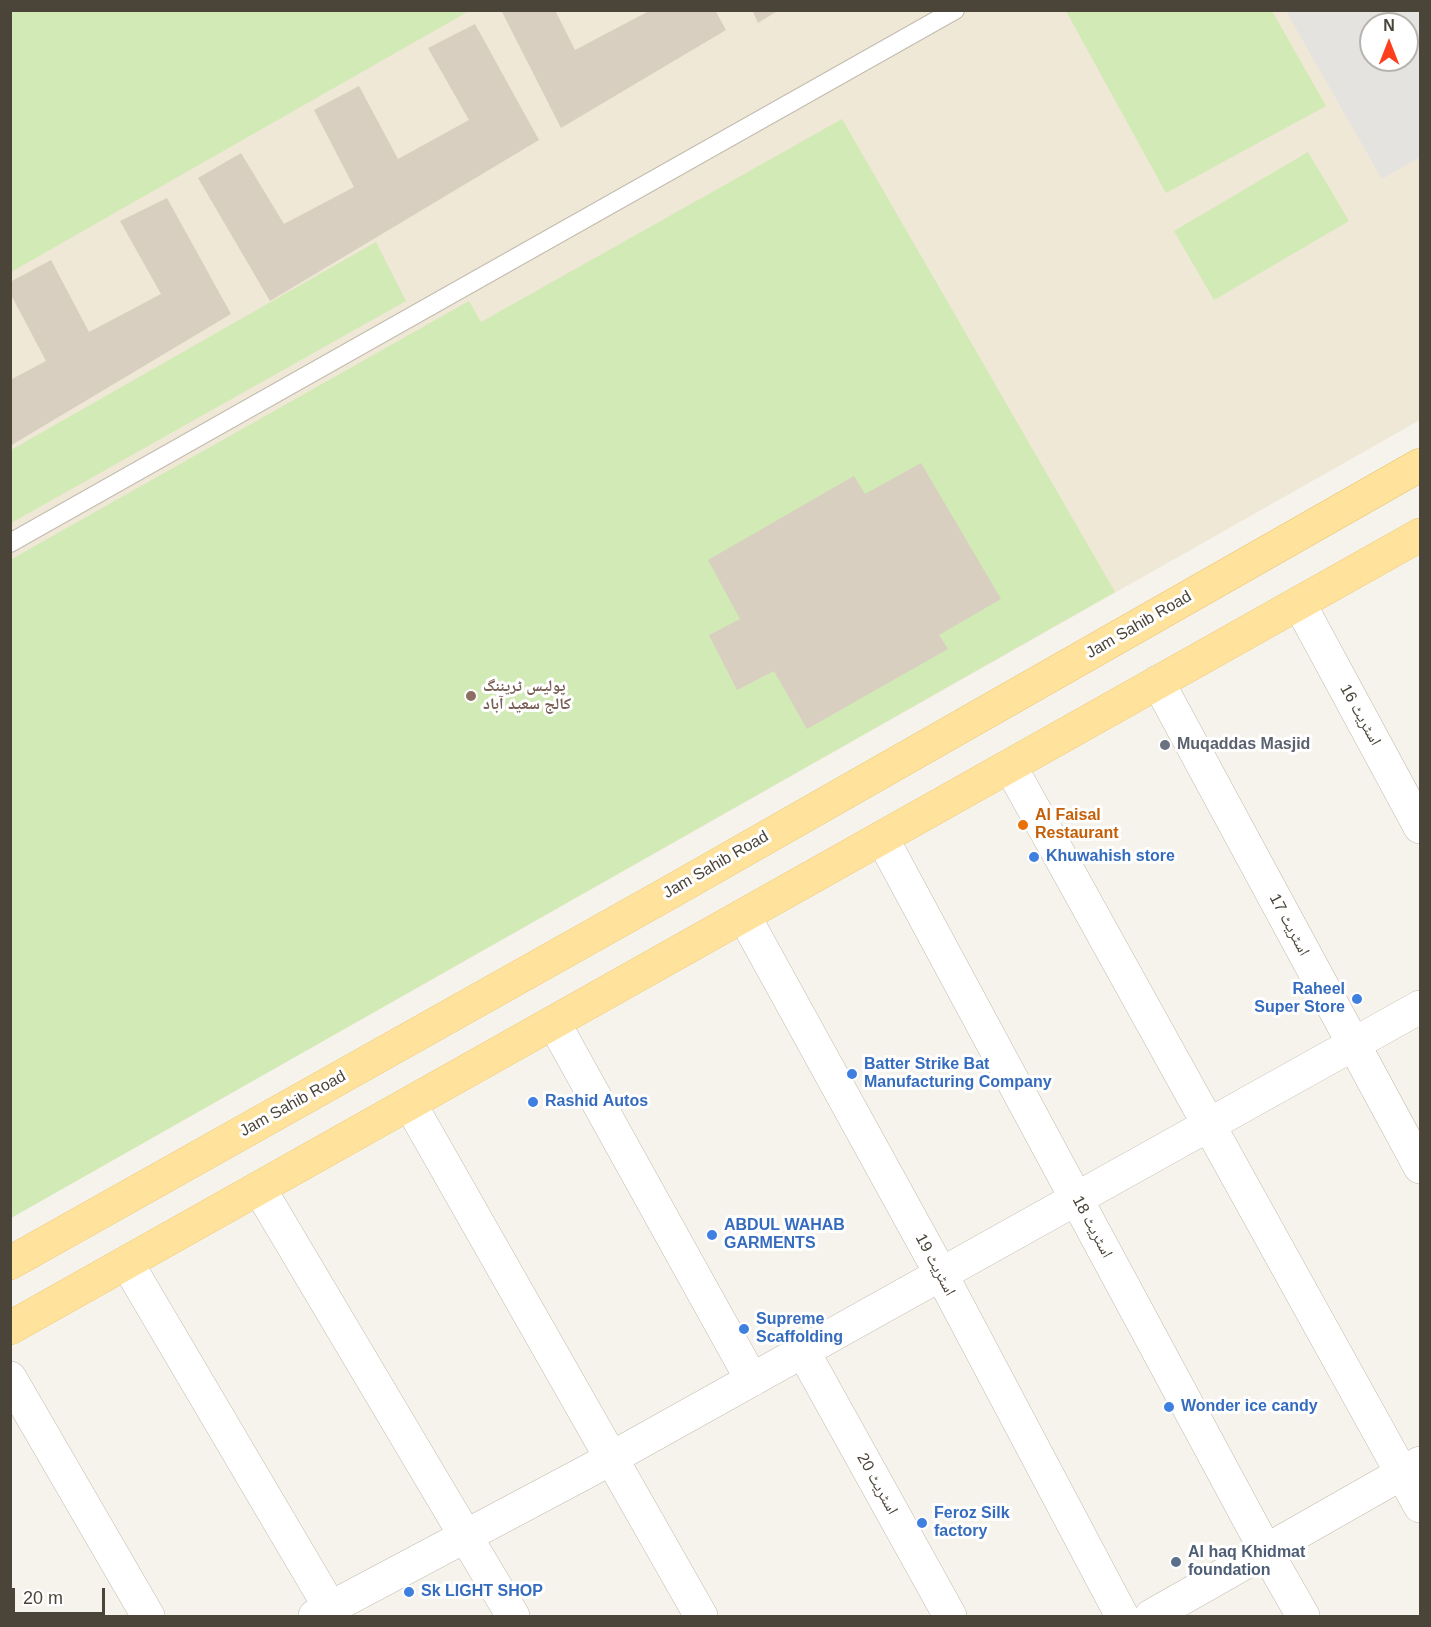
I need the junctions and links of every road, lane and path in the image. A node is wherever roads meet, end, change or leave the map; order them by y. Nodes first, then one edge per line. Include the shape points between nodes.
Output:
1 (955, 10) edge
2 (1420, 465) edge
3 (1420, 535) edge
4 (10, 543) edge
5 (1299, 603) junction
6 (1158, 682) junction
7 (1010, 766) junction
8 (1420, 827) edge
9 (882, 838) junction
10 (744, 916) junction
11 (1420, 1007) edge
12 (554, 1023) junction
13 (1353, 1045) junction
14 (410, 1104) junction
15 (1209, 1125) junction
16 (1420, 1167) edge
17 (260, 1188) junction
18 (1077, 1198) junction
19 (10, 1263) edge
20 (128, 1263) junction
21 (941, 1274) junction
22 (10, 1328) edge
23 (803, 1351) junction
24 (10, 1378) edge
25 (752, 1380) junction
26 (612, 1458) junction
27 (1411, 1468) edge
28 (1420, 1506) edge
29 (465, 1536) junction
30 (1266, 1551) junction
31 (327, 1614) edge
32 (148, 1617) edge
33 (513, 1617) edge
34 (702, 1617) edge
35 (950, 1617) edge
36 (1122, 1617) edge
37 (1150, 1617) edge
38 (1303, 1617) edge

1 - 4 lane
2 - 19 main road, Jam Sahib Road
3 - 5 main road
5 - 6 main road
5 - 8 street, اسٹریٹ 16
6 - 7 main road
6 - 13 street, اسٹریٹ 17
7 - 9 main road
7 - 15 street
9 - 10 main road
9 - 18 street, اسٹریٹ 18
10 - 12 main road
10 - 21 street, اسٹریٹ 19
11 - 13 street
12 - 14 main road
12 - 25 street
13 - 15 street
13 - 16 street, اسٹریٹ 17
14 - 17 main road
14 - 26 street
15 - 18 street
15 - 27 street
17 - 20 main road
17 - 29 street
18 - 21 street
18 - 30 street, اسٹریٹ 18
20 - 22 main road
20 - 31 street
21 - 23 street
21 - 36 street, اسٹریٹ 19
23 - 25 street
23 - 35 street, اسٹریٹ 20
24 - 32 street
25 - 26 street
26 - 29 street
26 - 34 street
27 - 28 street
27 - 30 street
29 - 31 street
29 - 33 street
30 - 37 street
30 - 38 street, اسٹریٹ 18

